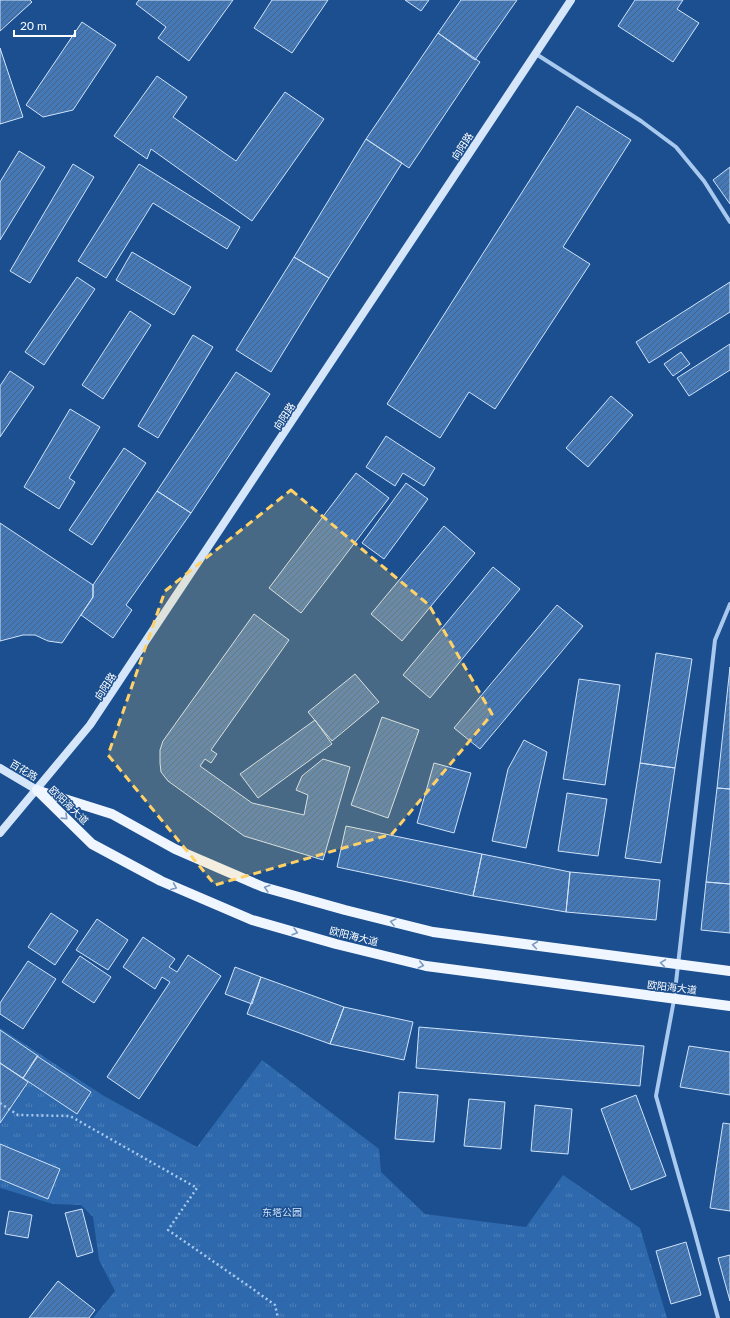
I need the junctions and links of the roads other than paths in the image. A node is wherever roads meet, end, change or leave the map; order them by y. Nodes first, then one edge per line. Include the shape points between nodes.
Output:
1 (571, 0) edge
2 (536, 53) junction
3 (730, 222) edge
4 (730, 604) edge
5 (0, 768) edge
6 (37, 790) junction
7 (0, 833) edge
8 (679, 965) junction
9 (730, 971) edge
10 (674, 1000) junction
11 (730, 1006) edge
12 (718, 1318) edge

1 - 2 main road, 向阳路
2 - 3 street via 641,121 676,147 704,181
2 - 6 main road, 向阳路 via 90,725
4 - 8 street via 716,640
5 - 6 main road, 百花路
6 - 7 main road, 向阳路
8 -> 6 main road, 欧阳海大道 via 433,932 346,910 263,887 175,849 112,814
6 -> 10 main road, 欧阳海大道 via 92,844 161,881 252,920 426,966
8 - 9 main road, 欧阳海大道
8 - 10 street
10 - 11 main road, 欧阳海大道
10 - 12 street via 656,1096

